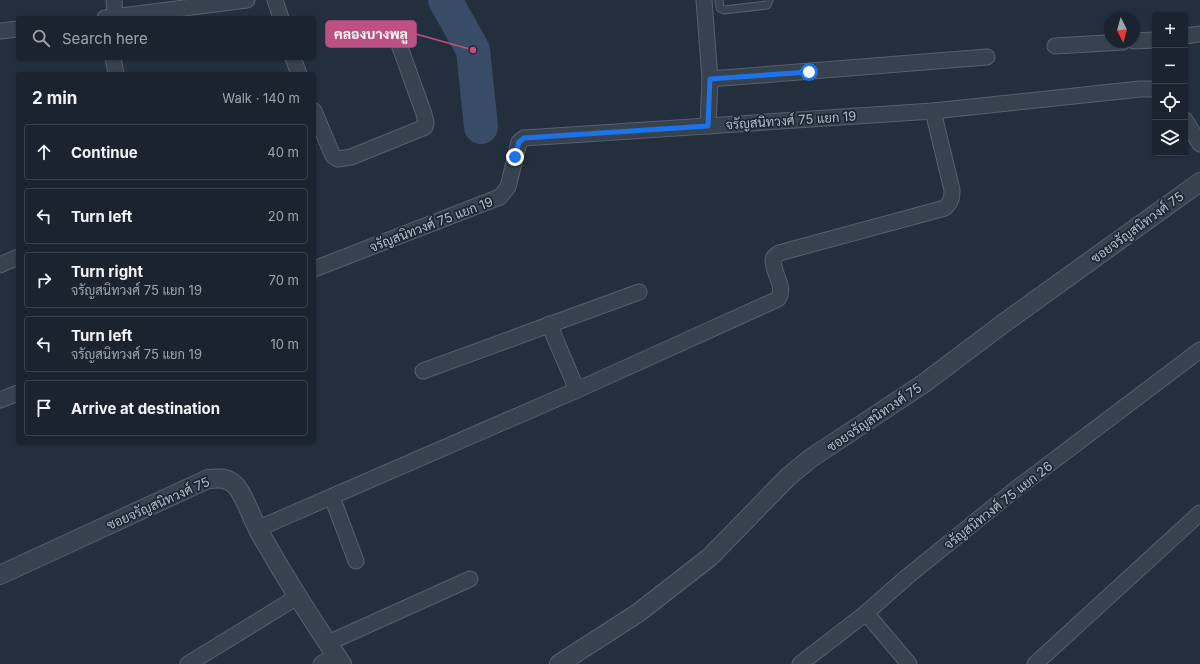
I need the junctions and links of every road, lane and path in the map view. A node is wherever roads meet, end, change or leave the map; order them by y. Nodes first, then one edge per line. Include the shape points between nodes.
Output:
1 (114, 0) edge
2 (247, 0) edge
3 (275, 0) edge
4 (704, 0) edge
5 (719, 0) edge
6 (769, 0) edge
7 (110, 16) edge
8 (118, 16) edge
9 (280, 16) edge
10 (16, 28) edge
11 (0, 31) edge
12 (1200, 34) edge
13 (396, 36) dead end
14 (1188, 36) edge
15 (1152, 40) edge
16 (1140, 41) edge
17 (1104, 43) edge
18 (1054, 46) dead end
19 (987, 57) dead end
20 (113, 60) edge
21 (294, 60) edge
22 (116, 72) edge
23 (298, 72) edge
24 (710, 79) junction
25 (1152, 89) edge
26 (933, 111) junction
27 (316, 116) edge
28 (1188, 125) edge
29 (708, 126) junction
30 (1200, 144) edge
31 (1200, 182) edge
32 (16, 258) edge
33 (0, 265) edge
34 (316, 268) edge
35 (639, 292) dead end
36 (549, 324) junction
37 (1200, 350) edge
38 (423, 371) dead end
39 (577, 390) junction
40 (16, 394) edge
41 (0, 400) edge
42 (332, 497) junction
43 (1199, 516) edge
44 (257, 529) junction
45 (356, 561) dead end
46 (0, 575) edge
47 (470, 579) dead end
48 (297, 597) junction
49 (866, 613) junction
50 (332, 657) edge
51 (1045, 661) edge
52 (188, 664) edge
53 (559, 664) edge
54 (800, 664) edge
55 (909, 664) edge

1 - 7 street
2 - 8 street
3 - 9 street
4 - 24 street
5 - 6 lane via 720,8 724,10 767,5
10 - 11 street
12 - 14 street
13 - 27 street via 424,114 425,127 351,157 338,159 333,156
15 - 16 street
17 - 18 street
19 - 24 street
20 - 22 street
21 - 23 street
24 - 29 street
25 - 26 street, จรัญสนิทวงศ์ 75 แยก 19
26 - 29 street, จรัญสนิทวงศ์ 75 แยก 19
26 - 39 street via 952,190 950,204 945,208 779,253 773,260 781,289 778,300
28 - 30 street
29 - 34 street, จรัญสนิทวงศ์ 75 แยก 19 via 524,138 519,142 508,188 500,197
31 - 53 street, ซอยจรัญสนิทวงศ์ 75 via 923,384 811,458 788,477 710,557 638,613
32 - 33 street
35 - 36 street
36 - 38 street
36 - 39 street
37 - 49 street, จรัญสนิทวงศ์ 75 แยก 26 via 1012,492
39 - 42 street
40 - 41 street
42 - 44 street
42 - 45 street
43 - 51 street
44 - 46 street, ซอยจรัญสนิทวงศ์ 75 via 237,487 221,478 208,479
44 - 48 street, ซอยจรัญสนิทวงศ์ 75
47 - 50 street
48 - 50 street, ซอยจรัญสนิทวงศ์ 75
48 - 52 street
49 - 54 street, จรัญสนิทวงศ์ 75 แยก 26
49 - 55 street

